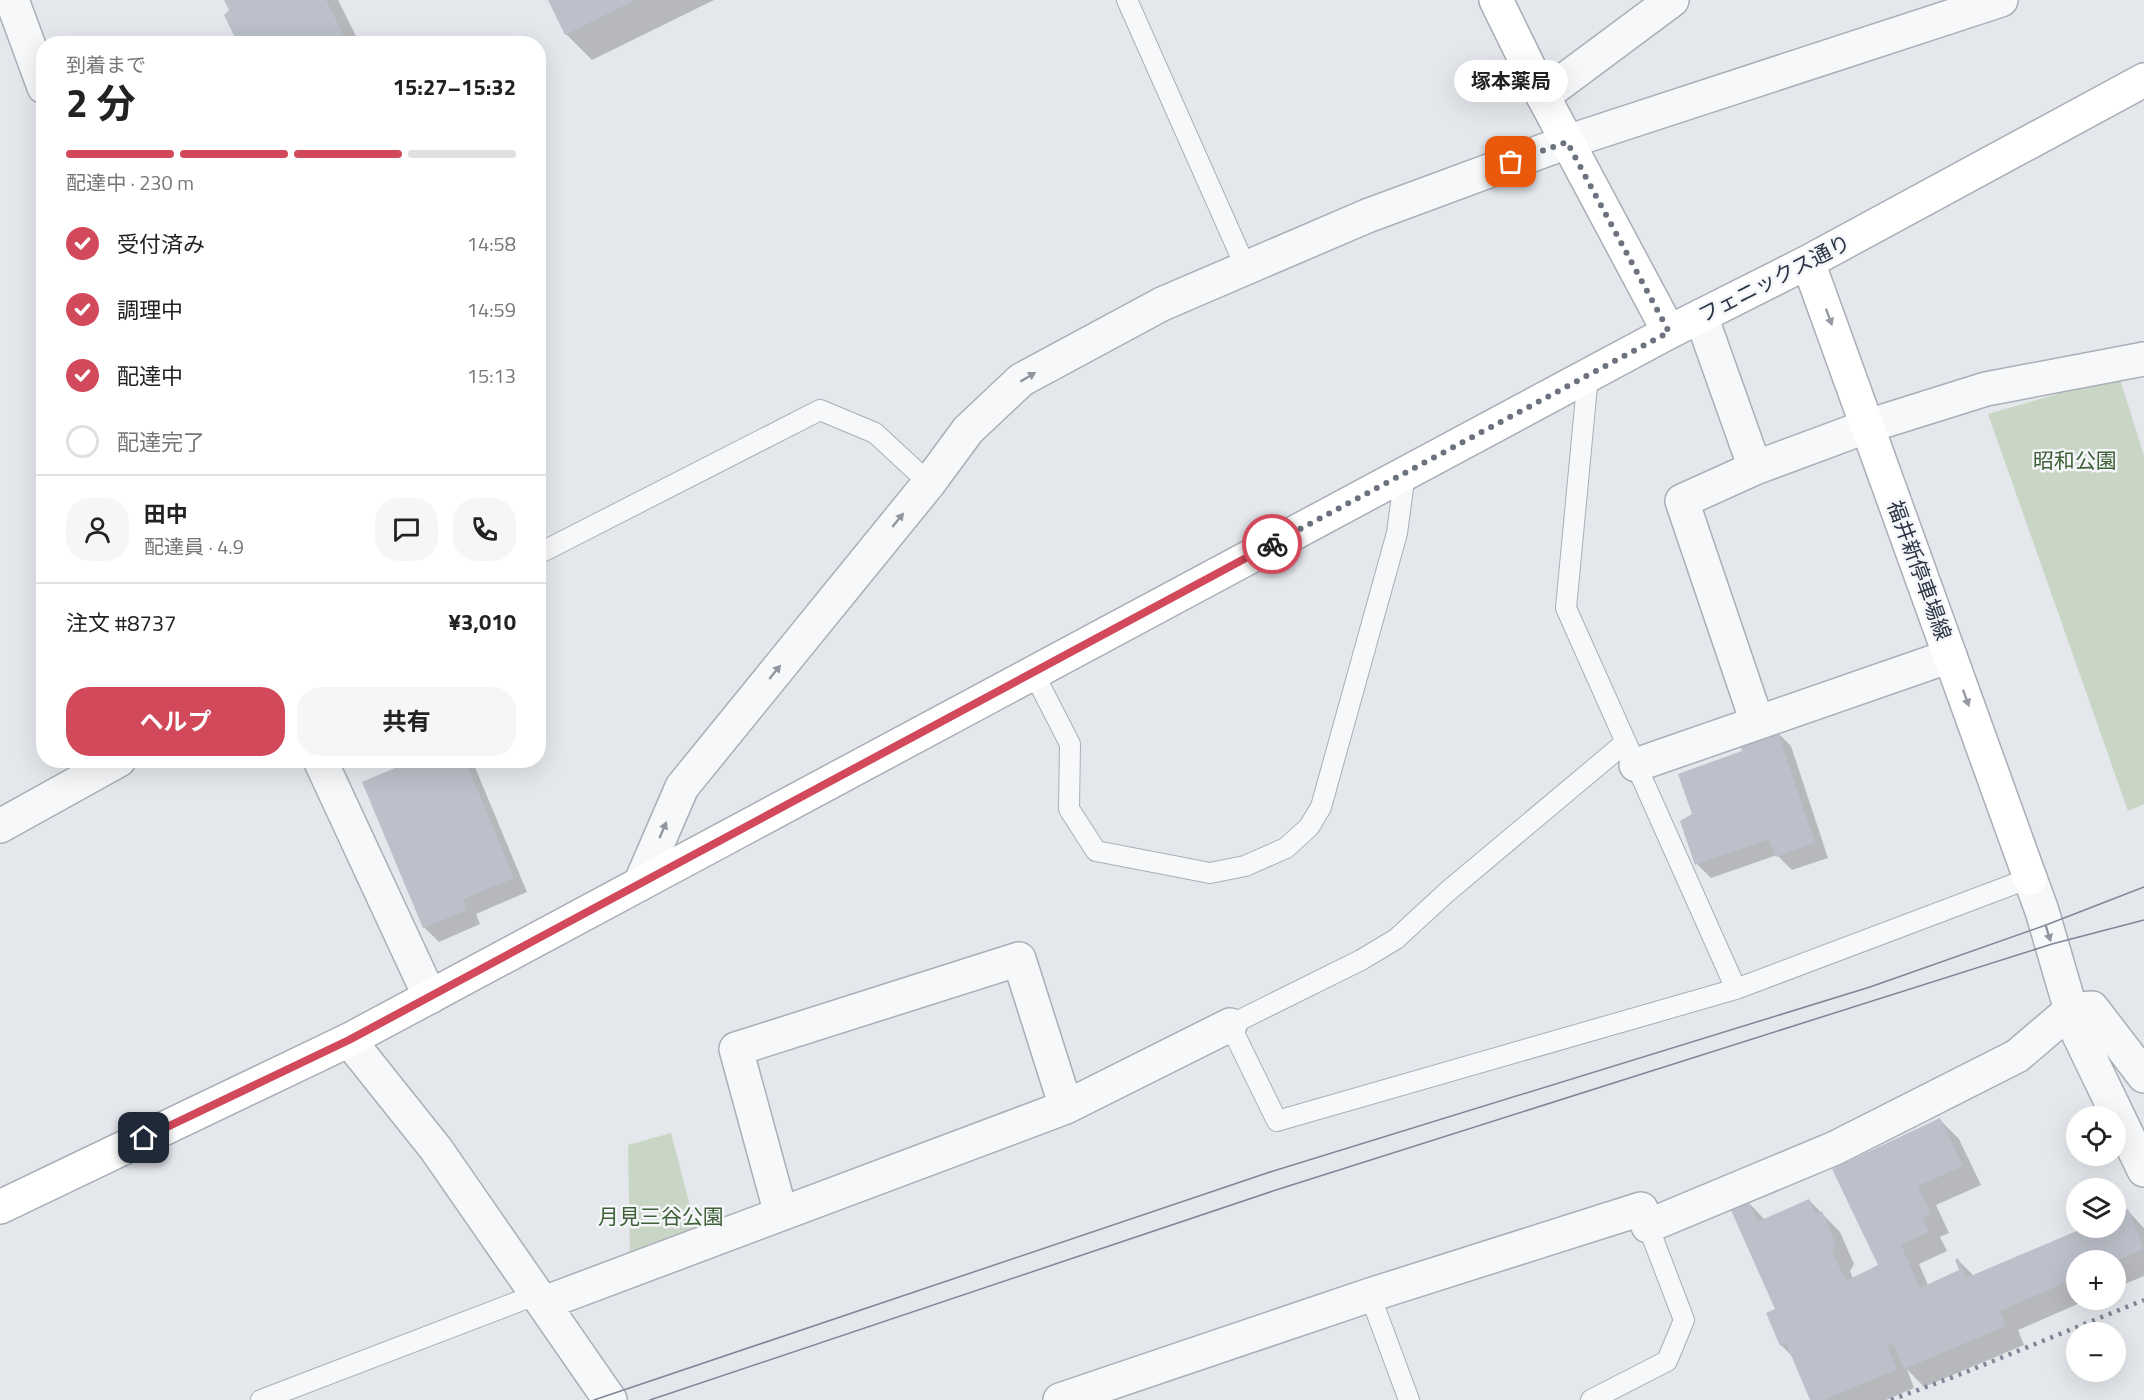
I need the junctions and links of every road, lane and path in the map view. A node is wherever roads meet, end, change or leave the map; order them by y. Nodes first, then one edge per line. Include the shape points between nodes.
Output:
1 (12, 0) edge
2 (1127, 0) edge
3 (1496, 0) edge
4 (1672, 0) edge
5 (2001, 0) edge
6 (36, 65) edge
7 (2144, 80) edge
8 (1543, 96) junction
9 (1567, 142) junction
10 (1808, 262) junction
11 (1246, 268) junction
12 (1701, 316) junction
13 (1669, 332) junction
14 (2144, 359) edge
15 (1588, 375) junction
16 (1868, 426) junction
17 (1755, 468) junction
18 (1405, 473) junction
19 (929, 483) junction
20 (546, 550) edge
21 (1950, 656) junction
22 (1033, 672) junction
23 (1758, 722) junction
24 (1631, 754) junction
25 (105, 768) edge
26 (324, 768) edge
27 (0, 826) edge
28 (2030, 878) junction
29 (640, 884) junction
30 (1736, 989) junction
31 (430, 997) junction
32 (2071, 1010) junction
33 (1230, 1025) junction
34 (349, 1040) junction
35 (2144, 1076) edge
36 (1065, 1107) junction
37 (2144, 1170) edge
38 (0, 1207) edge
39 (781, 1214) junction
40 (1648, 1226) junction
41 (1370, 1295) junction
42 (541, 1298) junction
43 (1403, 1398) edge
44 (261, 1400) edge
45 (610, 1400) edge
46 (1060, 1400) edge
47 (1591, 1400) edge

1 - 6 street
2 - 11 lane
3 - 8 main road
4 - 8 street
5 - 9 street
7 - 10 main road, フェニックス通り
8 - 9 main road
9 - 11 street via 1367,216
9 - 13 main road
10 - 12 main road, フェニックス通り
10 -> 16 main road, 福井新停車場線
19 -> 11 street via 968,430 1022,380 1162,304
12 - 13 main road, フェニックス通り
12 - 17 street
13 - 15 main road, フェニックス通り
14 - 16 street via 1986,389
15 - 18 main road, フェニックス通り
15 - 24 lane via 1566,608
16 - 17 street
16 - 21 main road, 福井新停車場線
17 - 23 street via 1682,501
18 - 22 main road, フェニックス通り
18 - 22 lane via 1397,533 1321,807 1309,827 1286,848 1245,866 1210,873 1096,851 1069,809 1070,744
19 - 20 lane via 875,433 820,410
29 -> 19 street via 682,787
21 - 23 street
21 -> 28 main road, 福井新停車場線
22 - 29 main road, フェニックス通り
23 - 24 street
24 - 30 lane
24 - 33 lane via 1447,892 1396,939
25 - 27 street
26 - 31 street
28 - 30 lane
28 -> 32 street
29 - 31 main road, フェニックス通り
30 - 33 lane via 1277,1121
31 - 34 main road, フェニックス通り
32 - 35 street via 2092,1008
32 - 37 street via 2077,1031
32 - 40 street via 2017,1056 1835,1148
33 - 36 street
34 - 38 main road, フェニックス通り
34 - 42 street via 436,1149
36 - 39 street
36 - 39 street via 1019,959 736,1048
39 - 42 street
40 - 41 street via 1641,1209
40 - 47 lane via 1684,1320 1667,1360
41 - 43 lane
41 - 46 street
42 - 44 lane
42 - 45 street

